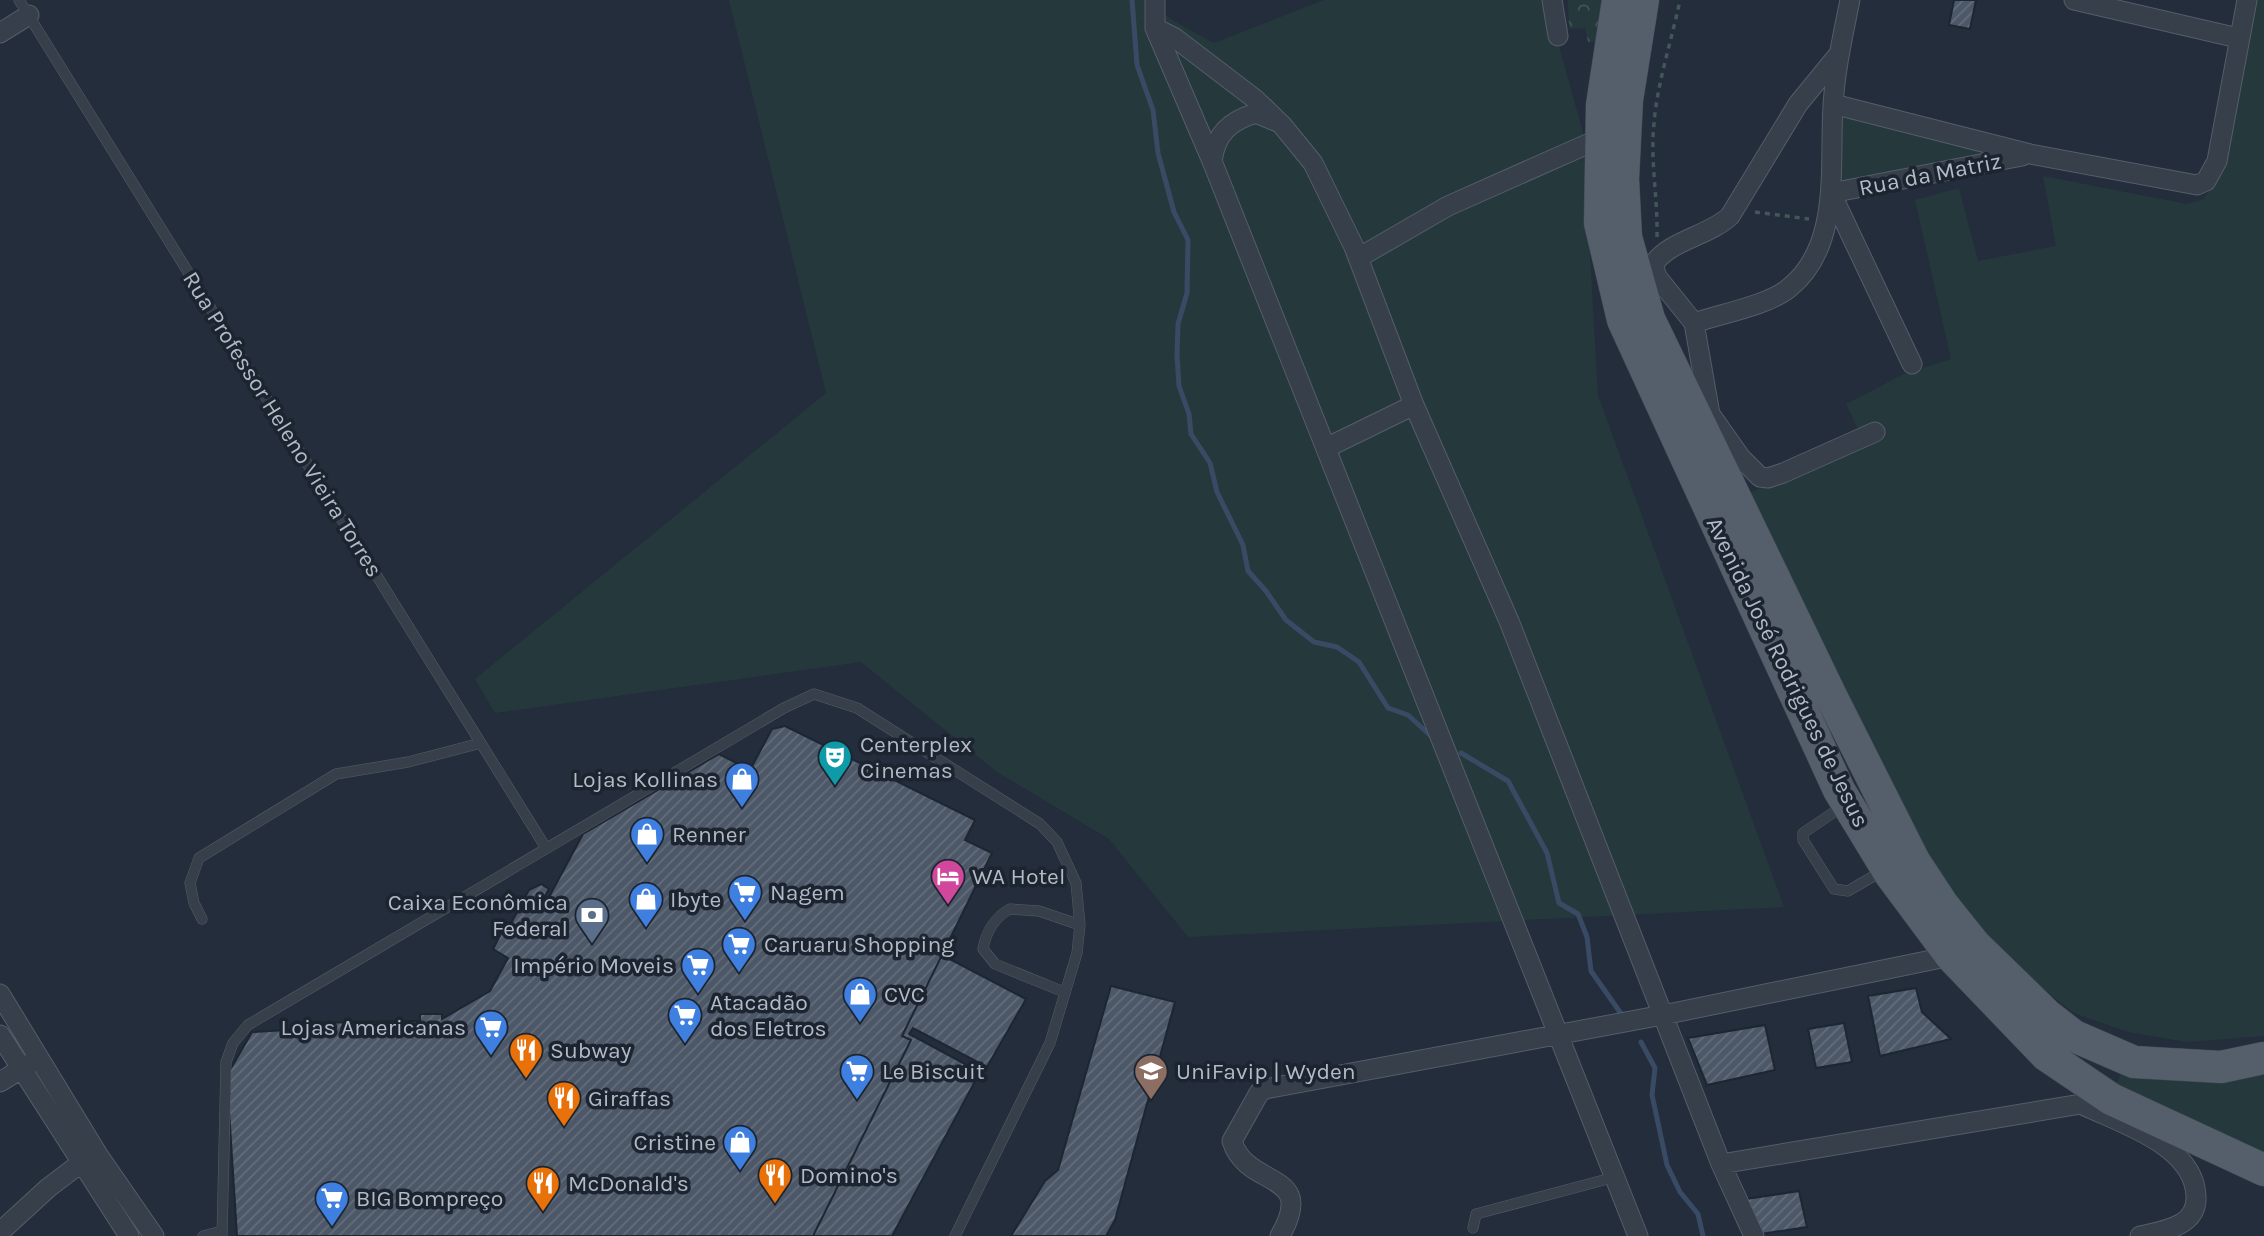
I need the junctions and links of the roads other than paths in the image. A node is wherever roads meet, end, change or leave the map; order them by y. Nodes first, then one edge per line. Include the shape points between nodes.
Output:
1 (1155, 0) edge
2 (1552, 0) edge
3 (1618, 0) edge
4 (1643, 0) edge
5 (1850, 0) edge
6 (2074, 0) edge
7 (2247, 0) edge
8 (24, 7) edge
9 (1155, 28) junction
10 (0, 33) edge
11 (1558, 36) dead end
12 (2238, 38) junction
13 (1839, 54) junction
14 (1833, 104) junction
15 (1282, 125) junction
16 (1601, 138) junction
17 (2030, 155) junction
18 (1212, 161) junction
19 (1830, 193) junction
20 (1359, 258) junction
21 (1694, 323) junction
22 (1912, 364) dead end
23 (1414, 405) junction
24 (1704, 418) junction
25 (1875, 432) dead end
26 (1326, 448) junction
27 (481, 743) junction
28 (1847, 804) junction
29 (546, 848) junction
30 (1887, 869) junction
31 (202, 919) dead end
32 (1080, 925) junction
33 (1951, 956) junction
34 (1064, 992) junction
35 (0, 994) edge
36 (1663, 1014) junction
37 (1559, 1034) junction
38 (0, 1035) edge
39 (38, 1058) junction
40 (2264, 1058) edge
41 (21, 1070) junction
42 (0, 1082) edge
43 (2097, 1102) junction
44 (89, 1157) junction
45 (1721, 1164) junction
46 (2264, 1170) edge
47 (1615, 1177) junction
48 (1473, 1228) dead end
49 (0, 1232) edge
50 (222, 1234) edge
51 (129, 1236) edge
52 (154, 1236) edge
53 (203, 1236) edge
54 (955, 1236) edge
55 (1280, 1236) edge
56 (1638, 1236) edge
57 (1754, 1236) edge
58 (2140, 1236) edge

1 - 9 street
2 - 11 street
3 - 16 main road, Avenida José Rodrigues de Jesus
4 - 24 main road, Avenida José Rodrigues de Jesus via 1627,100 1626,237 1650,318
5 - 13 street
6 - 12 street
7 - 12 street
8 - 10 street
8 - 27 lane, Rua Professor Heleno Vieira Torres
9 - 15 street via 1255,99
9 - 18 street
12 - 17 street via 2217,161 2206,181 2186,184
13 - 14 street
13 - 21 street via 1798,104 1722,223 1653,265 1657,277
14 - 17 street
14 - 19 street
15 - 18 street via 1256,113 1238,119 1215,142
15 - 20 street via 1313,163
16 - 20 street via 1448,206
16 - 28 main road, Avenida José Rodrigues de Jesus via 1600,223 1623,320
17 - 19 street, Rua da Matriz
18 - 26 street
19 - 21 street via 1822,238 1789,289
19 - 22 street
20 - 23 street
21 - 24 street
23 - 26 street
23 - 36 street via 1509,621
24 - 25 street via 1760,477 1768,478
24 - 40 main road, Avenida José Rodrigues de Jesus via 1914,861 1975,945 2047,1015 2074,1036 2112,1055 2134,1062 2221,1067
26 - 37 street
27 - 29 lane, Rua Professor Heleno Vieira Torres
27 - 31 lane via 336,774 199,858 190,883
28 - 30 main road, Avenida José Rodrigues de Jesus
28 - 30 lane via 1807,828 1803,841 1840,892
29 - 32 lane via 814,694 857,708 1040,824 1057,842 1076,883
29 - 50 lane via 248,1025 233,1043 226,1062
30 - 33 main road, Avenida José Rodrigues de Jesus
32 - 34 lane via 1077,953
32 - 34 lane via 1023,907 1010,909 984,940 983,949 995,964
33 - 36 street
33 - 43 main road, Avenida José Rodrigues de Jesus
34 - 54 lane via 1045,1054
35 - 39 street
36 - 37 street
36 - 45 street
37 - 47 street
37 - 55 street via 1259,1093 1232,1141 1242,1159 1288,1191 1294,1203
38 - 41 street
39 - 41 street
39 - 44 street
41 - 42 street
41 - 44 street
43 - 45 street
43 - 46 main road, Avenida José Rodrigues de Jesus
43 - 58 street via 2173,1153 2195,1184 2197,1201 2189,1218 2175,1228
44 - 49 street
44 - 51 street
44 - 52 street
45 - 57 street
47 - 48 lane via 1476,1214
47 - 56 street
50 - 53 lane

